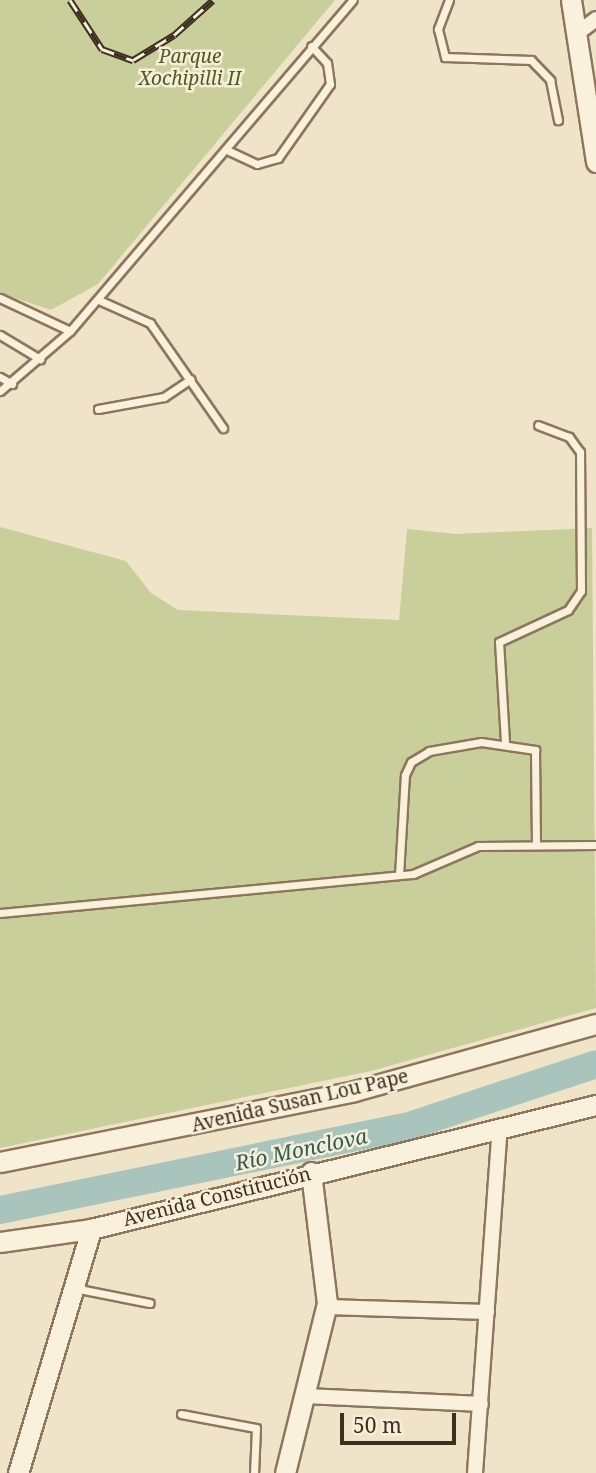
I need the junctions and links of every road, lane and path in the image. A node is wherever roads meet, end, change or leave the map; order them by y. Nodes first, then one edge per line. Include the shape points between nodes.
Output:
1 (353, 0) edge
2 (449, 0) edge
3 (571, 0) edge
4 (596, 19) edge
5 (579, 32) junction
6 (311, 46) junction
7 (558, 120) dead end
8 (229, 151) junction
9 (596, 162) edge
10 (0, 298) edge
11 (101, 301) junction
12 (70, 331) junction
13 (0, 335) edge
14 (40, 359) junction
15 (0, 377) edge
16 (191, 379) junction
17 (12, 384) junction
18 (0, 391) edge
19 (97, 409) dead end
20 (538, 425) dead end
21 (223, 428) dead end
22 (505, 742) junction
23 (536, 844) junction
24 (596, 845) edge
25 (399, 875) junction
26 (0, 913) edge
27 (596, 1024) edge
28 (596, 1105) edge
29 (500, 1128) junction
30 (0, 1162) edge
31 (311, 1172) junction
32 (91, 1229) junction
33 (0, 1242) edge
34 (74, 1288) junction
35 (150, 1303) dead end
36 (327, 1307) junction
37 (487, 1311) junction
38 (306, 1396) junction
39 (481, 1404) junction
40 (181, 1415) dead end
41 (0, 1469) edge
42 (18, 1473) edge
43 (254, 1473) edge
44 (285, 1473) edge
45 (475, 1473) edge

1 - 6 lane
2 - 7 lane via 438,29 445,57 531,60 550,79
3 - 5 street
4 - 5 street
5 - 9 street
6 - 8 lane
6 - 8 lane via 327,63 330,84 278,158 257,164
8 - 11 lane
10 - 12 lane
11 - 12 lane
11 - 16 lane via 150,323
12 - 14 lane
13 - 14 lane
14 - 17 lane
15 - 17 lane
16 - 19 lane via 164,397
16 - 21 lane
17 - 18 lane
20 - 22 lane via 569,437 580,452 581,591 568,610 499,642
22 - 23 lane via 531,746 537,757
22 - 25 lane via 429,751 411,762
23 - 24 lane
23 - 25 lane via 464,848
25 - 26 lane
27 - 30 street, Avenida Susan Lou Pape via 354,1091
28 - 29 street, Avenida Constitución
29 - 31 street, Avenida Constitución
29 - 37 street
31 - 32 street, Avenida Constitución
31 - 36 street
32 - 33 street, Avenida Constitución
32 - 34 street
34 - 35 lane
34 - 42 street
36 - 37 street
36 - 38 street
37 - 39 street
38 - 39 street
38 - 44 street
39 - 45 street
40 - 43 lane via 256,1428
41 - 42 street

